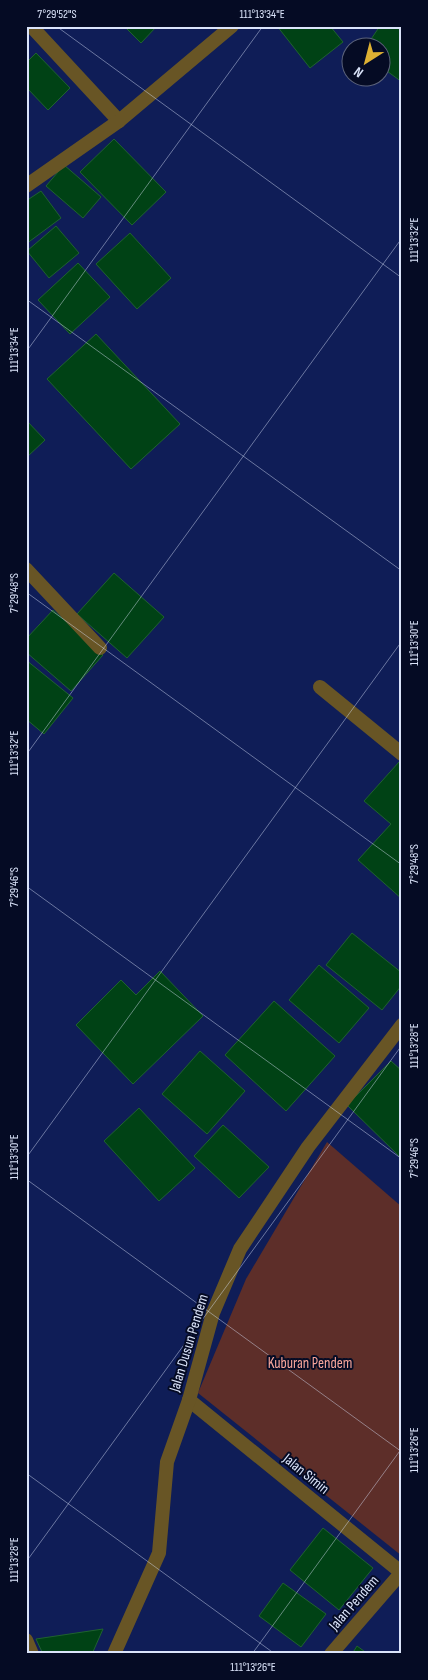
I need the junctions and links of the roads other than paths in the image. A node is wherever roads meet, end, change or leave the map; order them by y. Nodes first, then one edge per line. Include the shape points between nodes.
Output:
1 (31, 26) edge
2 (232, 26) edge
3 (120, 121) junction
4 (26, 186) edge
5 (26, 569) edge
6 (100, 648) dead end
7 (320, 687) dead end
8 (402, 754) edge
9 (402, 1025) edge
10 (190, 1400) junction
11 (401, 1573) edge
12 (26, 1640) edge
13 (32, 1654) edge
14 (114, 1654) edge
15 (331, 1654) edge

1 - 3 street
2 - 3 street
3 - 4 street
5 - 6 street
7 - 8 street
9 - 10 street, Jalan Dusun Pendem via 308,1146 240,1249 213,1313
10 - 11 street, Jalan Simin
10 - 14 street, Jalan Dusun Pendem via 167,1462 159,1553
11 - 15 street, Jalan Pendem
12 - 13 street

